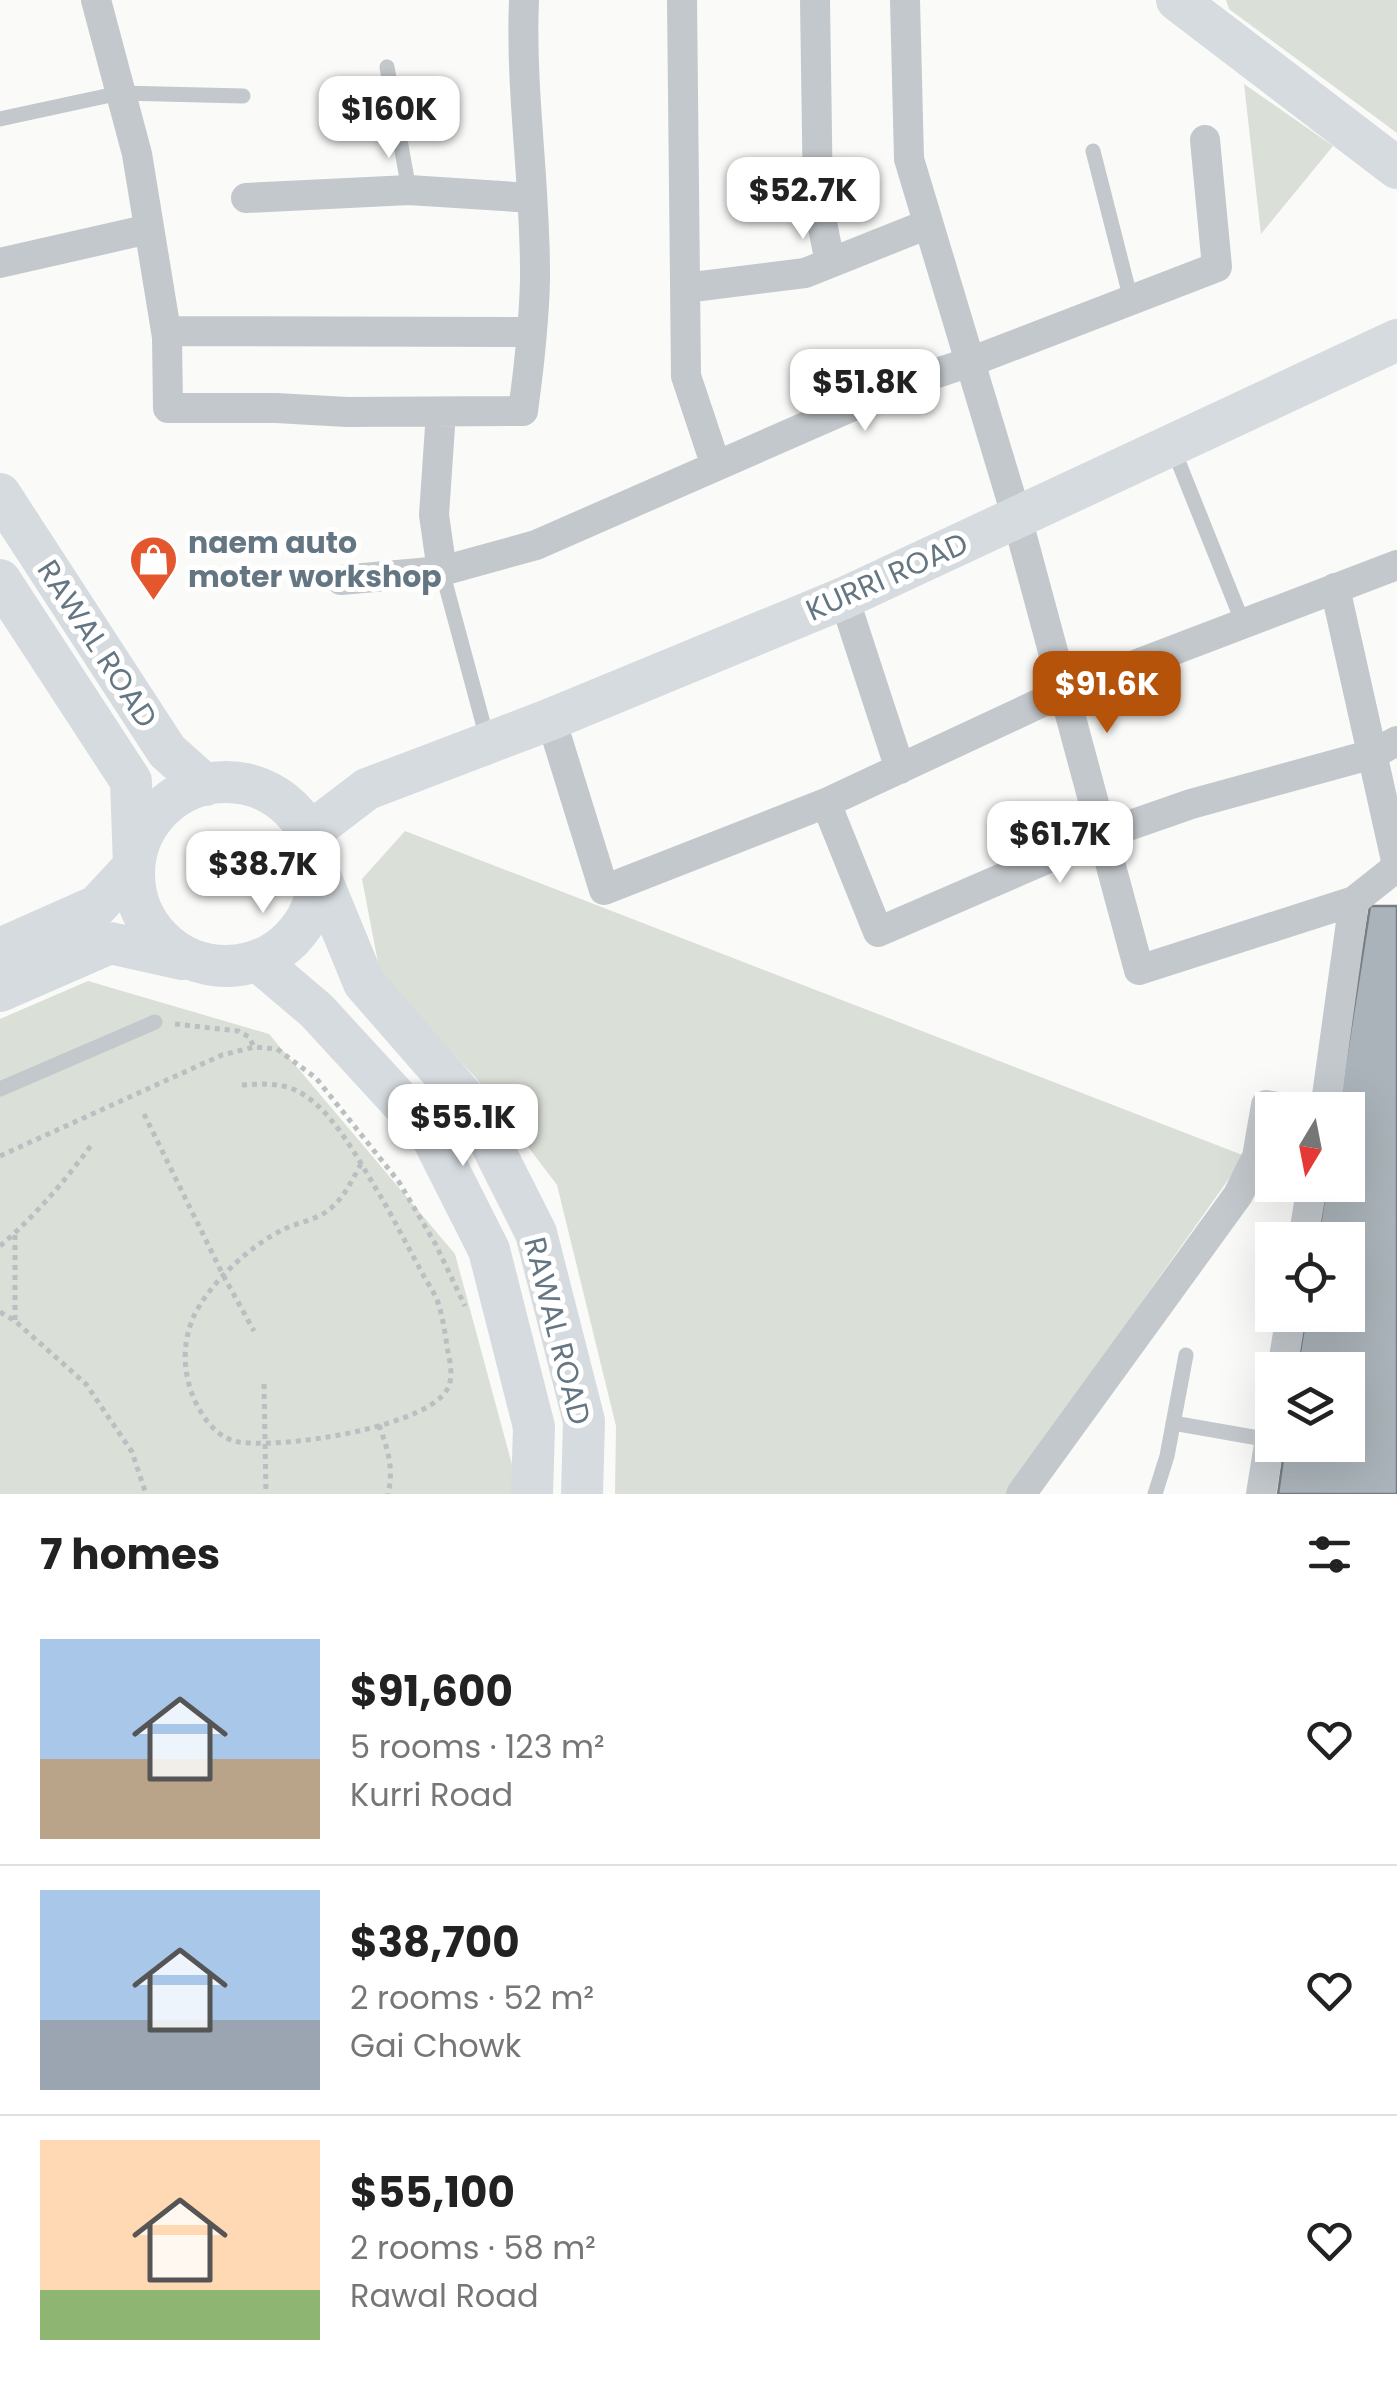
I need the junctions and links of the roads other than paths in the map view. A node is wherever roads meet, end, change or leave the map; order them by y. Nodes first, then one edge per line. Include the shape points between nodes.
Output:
1 (96, 0) edge
2 (524, 0) edge
3 (682, 0) edge
4 (815, 0) edge
5 (905, 0) edge
6 (1177, 0) edge
7 (387, 67) dead end
8 (120, 93) junction
9 (243, 96) dead end
10 (0, 120) edge
11 (1205, 140) dead end
12 (1094, 152) dead end
13 (1397, 168) edge
14 (409, 190) junction
15 (246, 198) dead end
16 (532, 198) junction
17 (928, 224) junction
18 (149, 229) junction
19 (0, 263) edge
20 (830, 263) junction
21 (685, 288) junction
22 (1131, 300) junction
23 (166, 331) junction
24 (532, 332) junction
25 (1396, 343) edge
26 (970, 362) junction
27 (441, 412) junction
28 (1172, 446) junction
29 (716, 466) junction
30 (0, 494) edge
31 (1017, 518) junction
32 (1397, 564) edge
33 (442, 571) junction
34 (0, 580) edge
35 (341, 580) dead end
36 (1334, 588) junction
37 (844, 598) junction
38 (1243, 623) junction
39 (1064, 692) junction
40 (551, 719) junction
41 (488, 742) junction
42 (1385, 747) edge
43 (900, 769) junction
44 (205, 784) junction
45 (251, 786) junction
46 (367, 789) junction
47 (826, 803) junction
48 (1102, 835) junction
49 (313, 852) junction
50 (134, 866) junction
51 (1397, 866) edge
52 (1354, 902) junction
53 (0, 949) edge
54 (258, 961) junction
55 (212, 966) junction
56 (0, 991) edge
57 (155, 1022) road end
58 (0, 1089) edge
59 (1328, 1092) edge
60 (1255, 1159) edge
61 (1186, 1355) dead end
62 (1173, 1423) junction
63 (1255, 1431) edge
64 (1266, 1462) edge
65 (532, 1494) edge
66 (582, 1494) edge
67 (1021, 1494) edge
68 (1155, 1494) edge
69 (1261, 1494) edge

1 - 8 street
2 - 16 street
3 - 21 street
4 - 20 street via 818,202
5 - 17 street via 908,159
6 - 13 main road
7 - 14 lane
8 - 9 lane
8 - 10 lane
8 - 18 street
11 - 22 street via 1217,267
12 - 22 lane
14 - 15 street
14 - 16 street
16 - 24 street
17 - 20 street
17 - 26 street
18 - 19 street
18 - 23 street
20 - 21 street via 804,273
21 - 29 street via 686,376
22 - 26 street
23 - 24 street
23 - 27 street via 168,408
24 - 27 street via 523,411
25 - 28 main road, KURRI ROAD
26 - 29 street via 900,385
26 - 31 street
27 - 33 street via 434,515
28 - 31 main road, KURRI ROAD
28 - 38 lane
29 - 33 street via 536,545
30 - 44 main road, RAWAL ROAD via 166,751
31 - 37 main road, KURRI ROAD
31 - 39 street
32 - 36 street
33 - 35 street
33 - 41 lane
34 - 50 main road, RAWAL ROAD via 131,781
36 - 38 street
36 - 42 street
37 - 40 main road, KURRI ROAD
37 - 43 street
38 - 39 street
39 - 43 street
39 - 48 street
40 - 41 main road, KURRI ROAD
40 - 47 street via 604,890
41 - 46 main road, KURRI ROAD
42 - 48 street
42 - 51 street
43 - 47 street
44 - 45 main road
44 - 50 main road via 156,814
45 - 46 main road
45 - 49 main road via 291,808
46 - 49 main road
47 - 48 street via 878,932
48 - 52 street via 1138,970
49 - 54 main road via 316,894 309,916 296,935
49 - 66 main road, RAWAL ROAD via 364,983 473,1108 536,1233 584,1421
50 - 53 main road via 96,906
50 - 55 main road via 134,889 153,932 180,954
51 - 52 street
52 - 59 street
54 - 55 main road
54 - 65 main road, RAWAL ROAD via 316,1010 431,1135 489,1250 534,1427
55 - 56 main road via 110,943
57 - 58 lane
60 - 67 street via 1238,1195
61 - 62 lane
62 - 63 lane
62 - 68 lane
64 - 69 street

